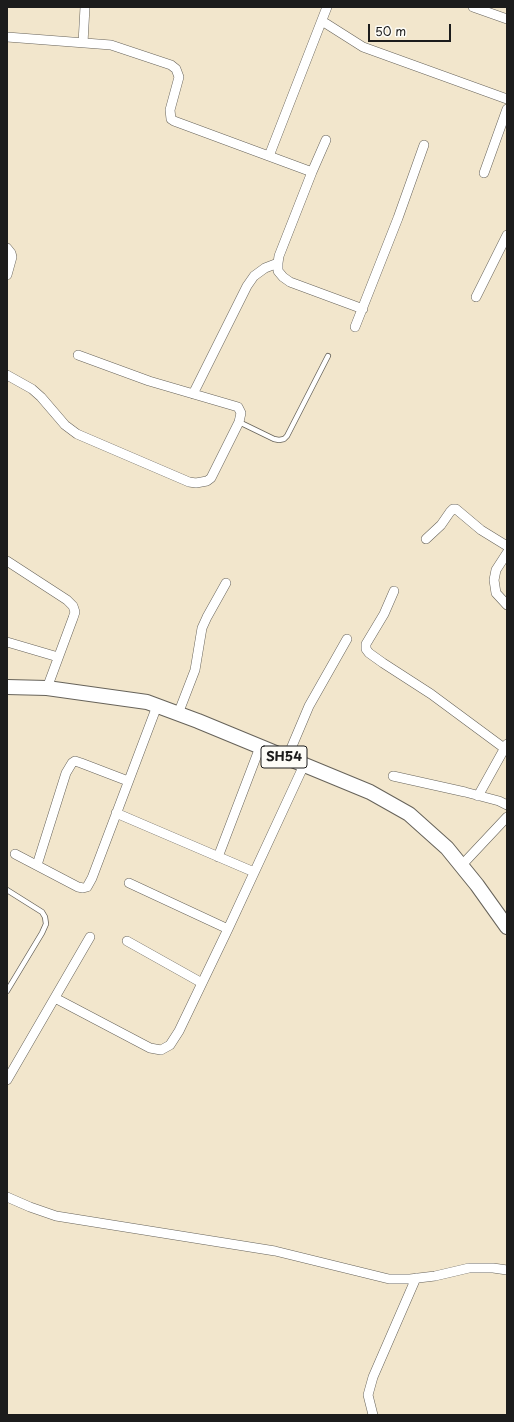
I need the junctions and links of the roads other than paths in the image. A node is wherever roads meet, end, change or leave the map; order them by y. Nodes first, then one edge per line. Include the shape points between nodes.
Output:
1 (85, 7) edge
2 (327, 7) edge
3 (473, 7) edge
4 (507, 19) edge
5 (322, 21) junction
6 (7, 37) edge
7 (83, 43) junction
8 (507, 99) edge
9 (507, 109) edge
10 (326, 140) dead end
11 (424, 145) dead end
12 (269, 156) junction
13 (312, 172) junction
14 (484, 173) dead end
15 (507, 235) edge
16 (7, 248) edge
17 (278, 263) junction
18 (7, 275) edge
19 (476, 297) dead end
20 (363, 309) junction
21 (356, 328) dead end
22 (78, 355) dead end
23 (328, 356) dead end
24 (7, 375) edge
25 (193, 394) junction
26 (239, 422) junction
27 (426, 539) dead end
28 (507, 546) edge
29 (507, 553) edge
30 (7, 561) edge
31 (226, 583) dead end
32 (394, 591) dead end
33 (507, 605) edge
34 (346, 638) dead end
35 (7, 642) edge
36 (58, 657) junction
37 (7, 687) edge
38 (46, 688) junction
39 (157, 706) junction
40 (178, 714) junction
41 (506, 746) edge
42 (260, 747) junction
43 (287, 758) junction
44 (304, 765) junction
45 (392, 776) dead end
46 (128, 781) junction
47 (478, 796) junction
48 (507, 805) edge
49 (116, 813) junction
50 (507, 816) edge
51 (15, 854) dead end
52 (218, 857) junction
53 (37, 865) junction
54 (461, 866) junction
55 (254, 872) junction
56 (129, 883) dead end
57 (7, 890) edge
58 (507, 927) edge
59 (228, 929) junction
60 (90, 937) dead end
61 (128, 941) dead end
62 (202, 983) junction
63 (7, 991) edge
64 (55, 998) junction
65 (7, 1080) edge
66 (7, 1197) edge
67 (507, 1270) edge
68 (416, 1278) junction
69 (373, 1415) edge

1 - 7 street
2 - 5 street
3 - 4 street
5 - 8 street via 356,44
5 - 12 street
6 - 7 street
7 - 12 street via 111,45 171,65 179,77 170,110 171,119
9 - 14 street
10 - 13 street
11 - 20 street
12 - 13 street
13 - 17 street
15 - 19 street
16 - 18 street via 12,257
17 - 20 street via 278,271 290,282
17 - 25 street via 254,276 247,286
20 - 21 street
22 - 25 street
23 - 26 lane via 284,439 274,439
24 - 26 street via 32,389 65,425 77,434 189,482 207,481 211,478
25 - 26 street via 238,407 241,413
27 - 28 street via 450,512 456,509 481,530
29 - 33 street via 496,570 494,580 496,593
30 - 36 street via 73,606 74,618
31 - 40 street via 202,628 195,670
32 - 41 street via 382,618 366,644 366,649
34 - 43 street via 309,706
35 - 36 street
36 - 38 street
37 - 38 main road, SH54
38 - 39 main road, SH54 via 146,702
39 - 40 main road, SH54
39 - 46 street
40 - 42 main road, SH54
41 - 47 street
42 - 43 main road, SH54
42 - 52 street
43 - 44 main road, SH54
44 - 54 main road, SH54 via 370,792 408,814 447,848
44 - 55 street
45 - 47 street
46 - 49 street
46 - 53 street via 81,763 72,763 66,773
47 - 48 street
49 - 52 street
49 - 53 street via 87,887 78,887
50 - 54 street
51 - 53 street
52 - 55 street
54 - 58 main road, SH54
55 - 59 street
56 - 59 street
57 - 63 lane via 42,912 46,924
59 - 62 street
60 - 64 street
61 - 62 street
62 - 64 street via 179,1031 170,1045 161,1050 150,1048
64 - 65 street
66 - 68 street via 56,1216 275,1251 389,1279
67 - 68 street via 469,1268
68 - 69 street via 373,1377 368,1395

